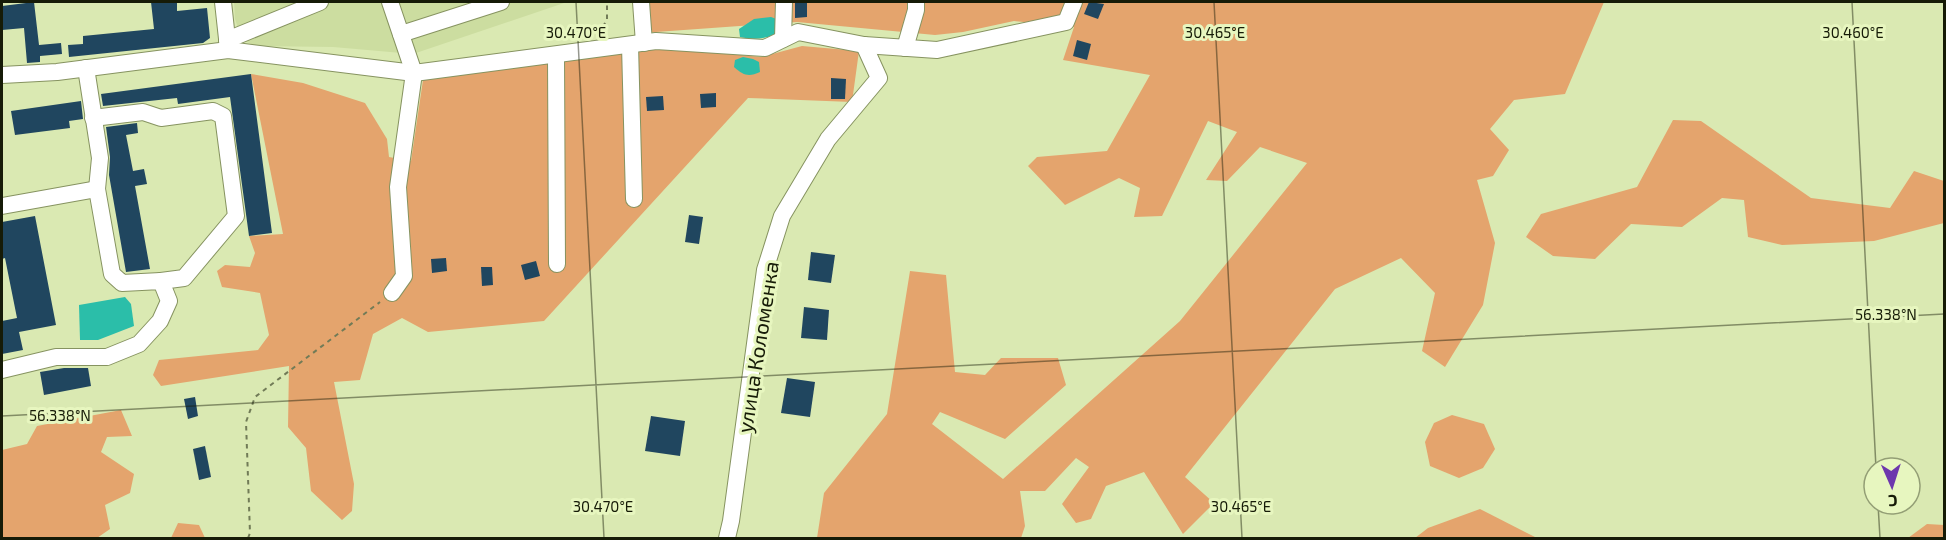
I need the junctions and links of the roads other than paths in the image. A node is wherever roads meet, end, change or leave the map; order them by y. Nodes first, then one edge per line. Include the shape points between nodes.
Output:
1 (223, 2) edge
2 (320, 2) edge
3 (390, 2) edge
4 (501, 2) edge
5 (641, 2) edge
6 (784, 2) edge
7 (916, 2) edge
8 (1074, 2) edge
9 (401, 34) junction
10 (783, 39) junction
11 (637, 44) junction
12 (227, 45) junction
13 (864, 45) junction
14 (905, 48) junction
15 (556, 56) junction
16 (86, 68) junction
17 (414, 73) junction
18 (2, 75) edge
19 (93, 118) junction
20 (97, 189) junction
21 (634, 199) dead end
22 (2, 206) edge
23 (557, 264) dead end
24 (161, 281) junction
25 (392, 293) road end
26 (2, 370) edge
27 (727, 538) edge

1 - 12 street
2 - 12 street
3 - 9 street
4 - 9 street
5 - 11 street
6 - 10 street
7 - 14 street
8 - 14 street via 1066,22 937,50
9 - 17 street
10 - 11 street via 765,48 656,41
10 - 13 street via 798,32
11 - 15 street
11 - 21 street
12 - 16 street
12 - 17 street
13 - 14 street
13 - 27 street, улица Коломенка via 879,78 828,139 782,216 765,270
15 - 17 street
15 - 23 street
16 - 18 street
16 - 19 street
17 - 25 street via 398,188 404,276
19 - 20 street via 100,158
19 - 24 street via 142,112 161,118 213,111 223,116 236,216 184,278
20 - 22 street
20 - 24 street via 112,274 122,283
24 - 26 street via 169,301 160,321 138,344 107,357 56,357

